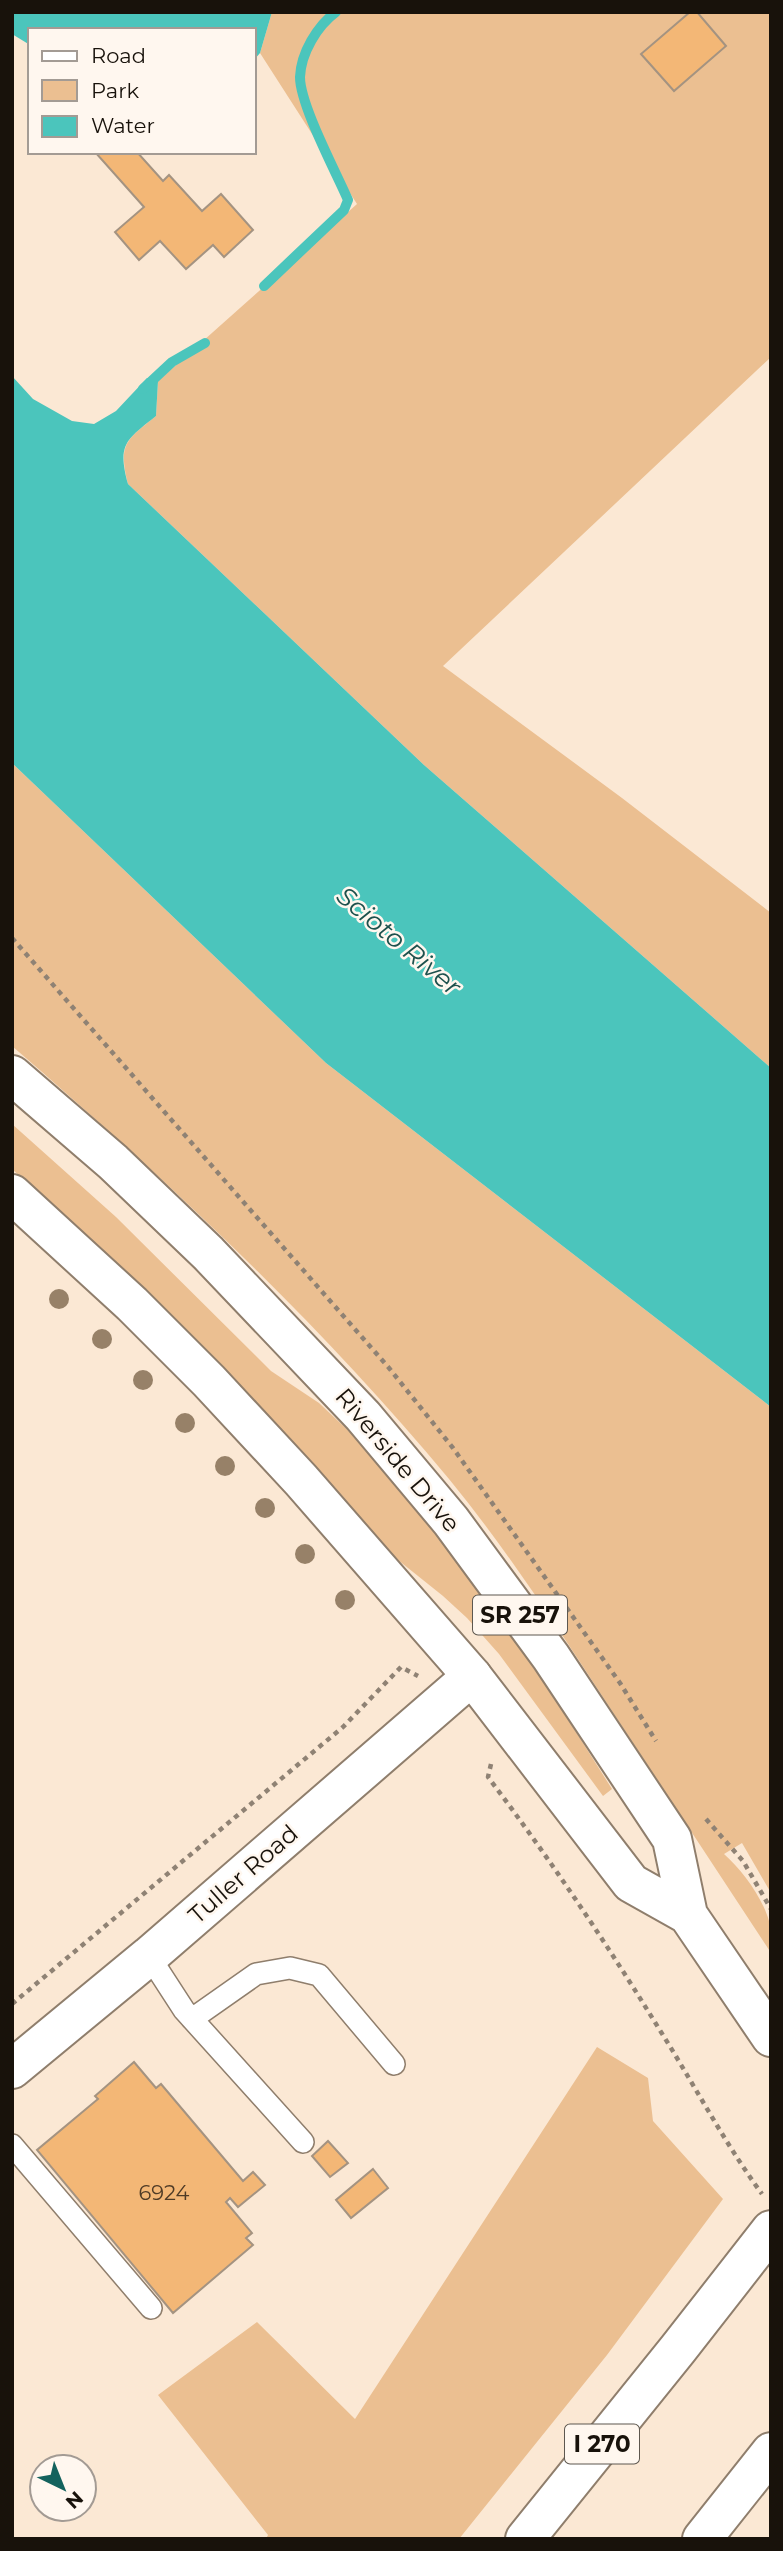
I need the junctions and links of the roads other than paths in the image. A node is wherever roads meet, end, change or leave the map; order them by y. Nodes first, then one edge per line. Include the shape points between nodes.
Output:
1 (12, 1075) edge
2 (12, 1194) edge
3 (472, 1676) junction
4 (688, 1914) junction
5 (149, 1956) junction
6 (192, 2019) junction
7 (771, 2037) edge
8 (394, 2064) dead end
9 (12, 2069) edge
10 (303, 2143) dead end
11 (12, 2145) edge
12 (767, 2214) edge
13 (151, 2308) dead end
14 (768, 2455) edge
15 (525, 2539) edge
16 (702, 2539) edge

1 - 4 main road, Riverside Drive / SR 257 via 208,1253 363,1416 451,1521 551,1657 672,1839
2 - 3 main road, Riverside Drive / SR 257 via 209,1381
3 - 4 main road, Riverside Drive / SR 257 via 631,1883
3 - 5 main road, Tuller Road
4 - 7 main road, Riverside Drive / SR 257
5 - 6 lane
5 - 9 main road, Tuller Road
6 - 8 lane via 256,1974 290,1968 319,1975
6 - 10 lane
11 - 13 lane
12 - 15 main road, I 270 via 678,2349
14 - 16 main road

